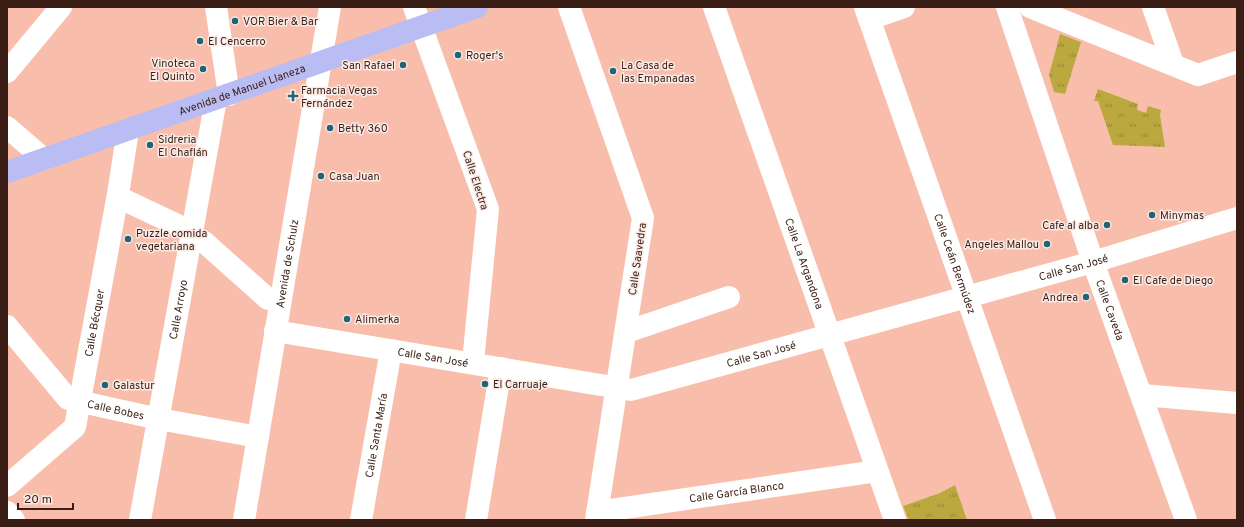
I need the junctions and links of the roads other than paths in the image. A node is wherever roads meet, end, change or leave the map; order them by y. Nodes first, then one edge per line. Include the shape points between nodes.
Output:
1 (61, 7) edge
2 (216, 7) edge
3 (330, 7) edge
4 (477, 7) edge
5 (569, 7) edge
6 (714, 7) edge
7 (904, 7) edge
8 (1007, 7) edge
9 (1030, 7) edge
10 (1152, 7) edge
11 (867, 13) edge
12 (418, 17) edge
13 (1237, 62) edge
14 (320, 63) junction
15 (1173, 64) junction
16 (7, 72) edge
17 (222, 97) junction
18 (7, 127) edge
19 (128, 130) junction
20 (44, 159) junction
21 (7, 172) edge
22 (118, 197) junction
23 (1237, 218) edge
24 (198, 237) junction
25 (1094, 262) junction
26 (730, 297) dead end
27 (967, 297) junction
28 (268, 299) dead end
29 (7, 326) edge
30 (275, 331) junction
31 (626, 332) junction
32 (829, 334) junction
33 (390, 350) junction
34 (473, 362) junction
35 (501, 368) junction
36 (618, 388) junction
37 (1142, 395) junction
38 (80, 403) junction
39 (1237, 403) edge
40 (159, 419) junction
41 (258, 436) junction
42 (877, 471) junction
43 (7, 486) edge
44 (7, 512) edge
45 (596, 516) edge
46 (14, 520) edge
47 (140, 520) edge
48 (244, 520) edge
49 (361, 520) edge
50 (476, 520) edge
51 (895, 520) edge
52 (1045, 520) edge
53 (1186, 520) edge

1 - 16 street
2 - 17 street, Calle Arroyo
3 - 14 street, Avenida de Schulz
4 - 12 main road, Avenida de Manuel Llaneza
5 - 31 street, Calle Saavedra via 643,218
6 - 32 street, Calle La Argandona
7 - 11 street
8 - 25 street, Calle Caveda
9 - 15 street
10 - 15 street
11 - 27 street, Calle Ceán Bermúdez
12 - 14 main road, Avenida de Manuel Llaneza
12 - 34 street, Calle Electra via 488,209
13 - 15 street via 1198,74
14 - 17 main road, Avenida de Manuel Llaneza
14 - 30 street, Avenida de Schulz
17 - 19 main road, Avenida de Manuel Llaneza
17 - 24 street, Calle Arroyo
18 - 20 street
19 - 20 main road, Avenida de Manuel Llaneza
19 - 22 street, Calle Bécquer
20 - 21 main road, Avenida de Manuel Llaneza
22 - 24 street
22 - 38 street, Calle Bécquer
23 - 25 street, Calle San José
24 - 28 street
24 - 40 street, Calle Arroyo
25 - 27 street, Calle San José
25 - 37 street, Calle Caveda
26 - 31 street
27 - 32 street, Calle San José
27 - 52 street, Calle Ceán Bermúdez
29 - 38 street, Calle Bobes via 68,399
30 - 33 street, Calle San José
30 - 41 street, Avenida de Schulz
31 - 36 street, Calle Saavedra
32 - 36 street, Calle San José via 631,390
32 - 42 street, Calle La Argandona
33 - 34 street, Calle San José
33 - 49 street, Calle Santa María
34 - 35 street, Calle San José
35 - 36 street, Calle San José
35 - 50 street
36 - 45 street, Calle Saavedra
37 - 39 street
37 - 53 street, Calle Caveda
38 - 40 street, Calle Bobes
38 - 43 street, Calle Bécquer via 75,427
40 - 41 street, Calle Bobes
40 - 47 street, Calle Arroyo
41 - 48 street, Avenida de Schulz
42 - 45 street, Calle García Blanco
42 - 51 street, Calle La Argandona
44 - 46 street

